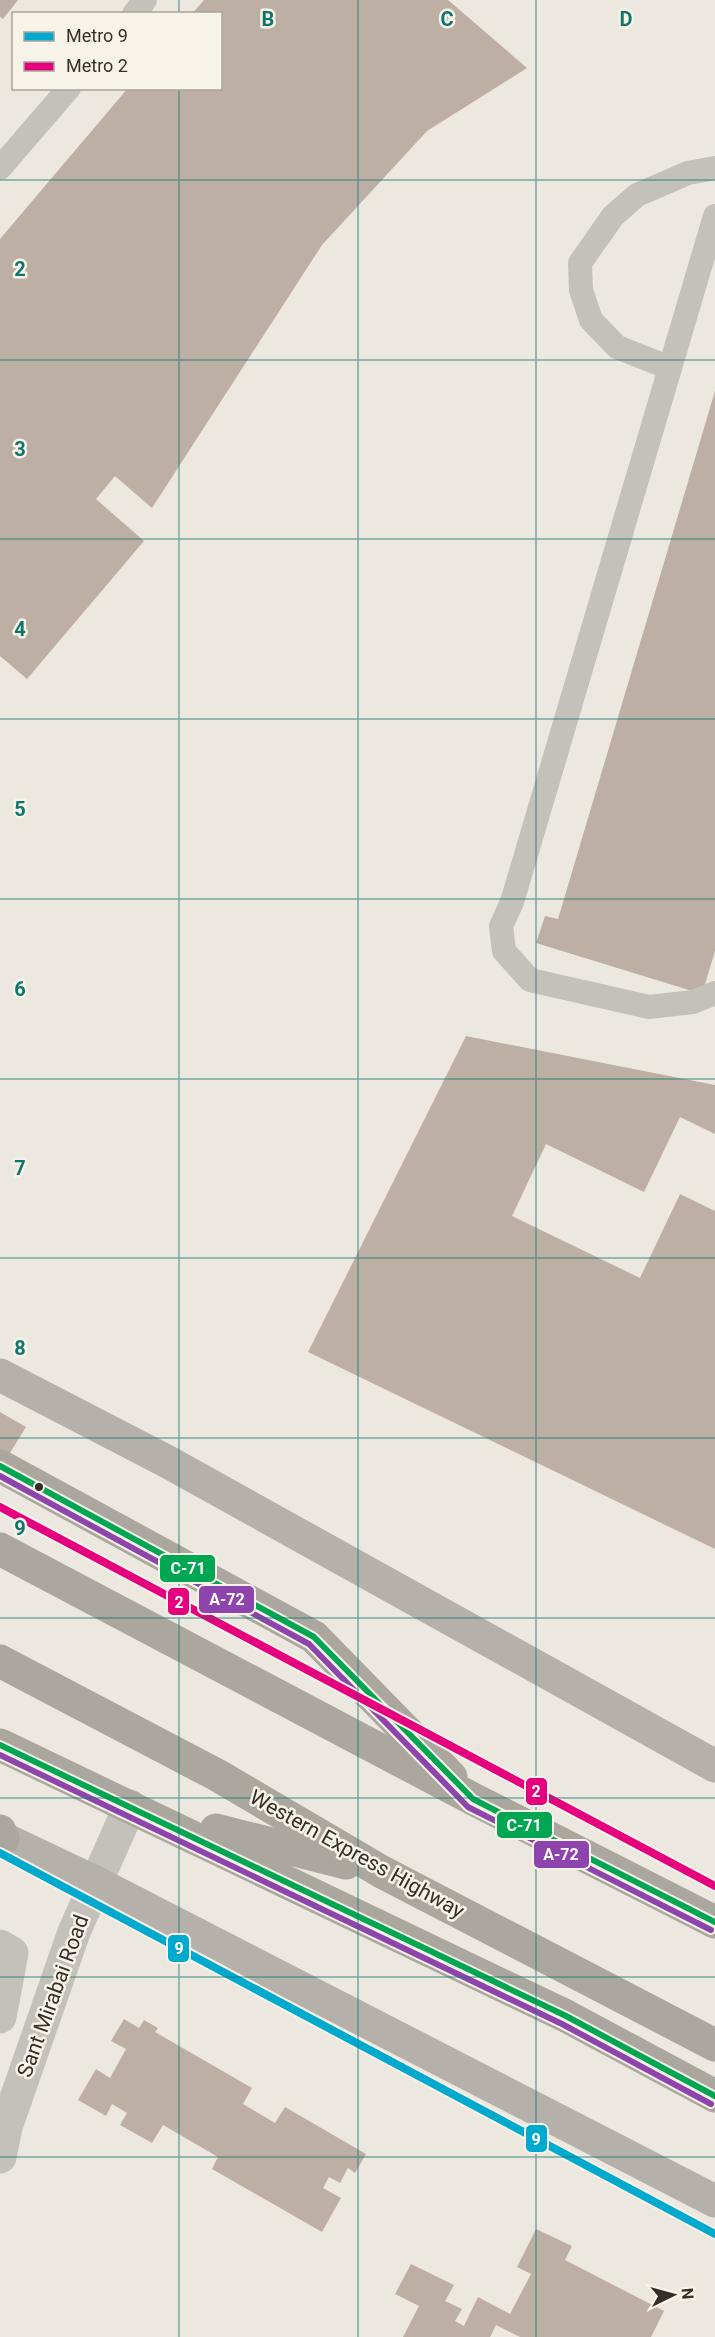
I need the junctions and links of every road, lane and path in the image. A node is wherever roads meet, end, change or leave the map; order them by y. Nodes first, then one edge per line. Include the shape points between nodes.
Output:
1 (145, 0) edge
2 (136, 12) edge
3 (67, 90) edge
4 (0, 168) edge
5 (715, 168) edge
6 (715, 216) edge
7 (670, 368) junction
8 (715, 993) edge
9 (0, 1375) edge
10 (0, 1466) edge
11 (0, 1549) edge
12 (0, 1660) edge
13 (0, 1745) edge
14 (715, 1766) edge
15 (473, 1799) junction
16 (130, 1806) junction
17 (1, 1836) edge
18 (382, 1872) junction
19 (97, 1883) junction
20 (715, 1922) edge
21 (6, 1950) edge
22 (60, 1972) junction
23 (0, 2017) edge
24 (715, 2045) edge
25 (715, 2096) edge
26 (0, 2157) edge
27 (715, 2202) edge

1 - 2 lane
3 - 4 lane
5 - 7 lane via 688,173 637,195 613,216 580,263 581,290 591,320 617,347
6 - 7 lane
7 - 8 lane via 515,891 501,926 504,951 530,980 649,1007 693,1002
9 - 14 street via 168,1462
10 - 15 highway via 314,1637
11 - 15 highway
12 - 18 highway, Western Express Highway via 217,1775
13 - 16 highway
15 - 20 highway
16 - 18 highway
16 - 19 street, Sant Mirabai Road
16 - 25 highway via 566,2016
17 - 19 street
18 - 24 highway, Western Express Highway
19 - 22 street, Sant Mirabai Road
19 - 27 street
21 - 22 street
21 - 23 street
22 - 26 street, Sant Mirabai Road via 6,2127

